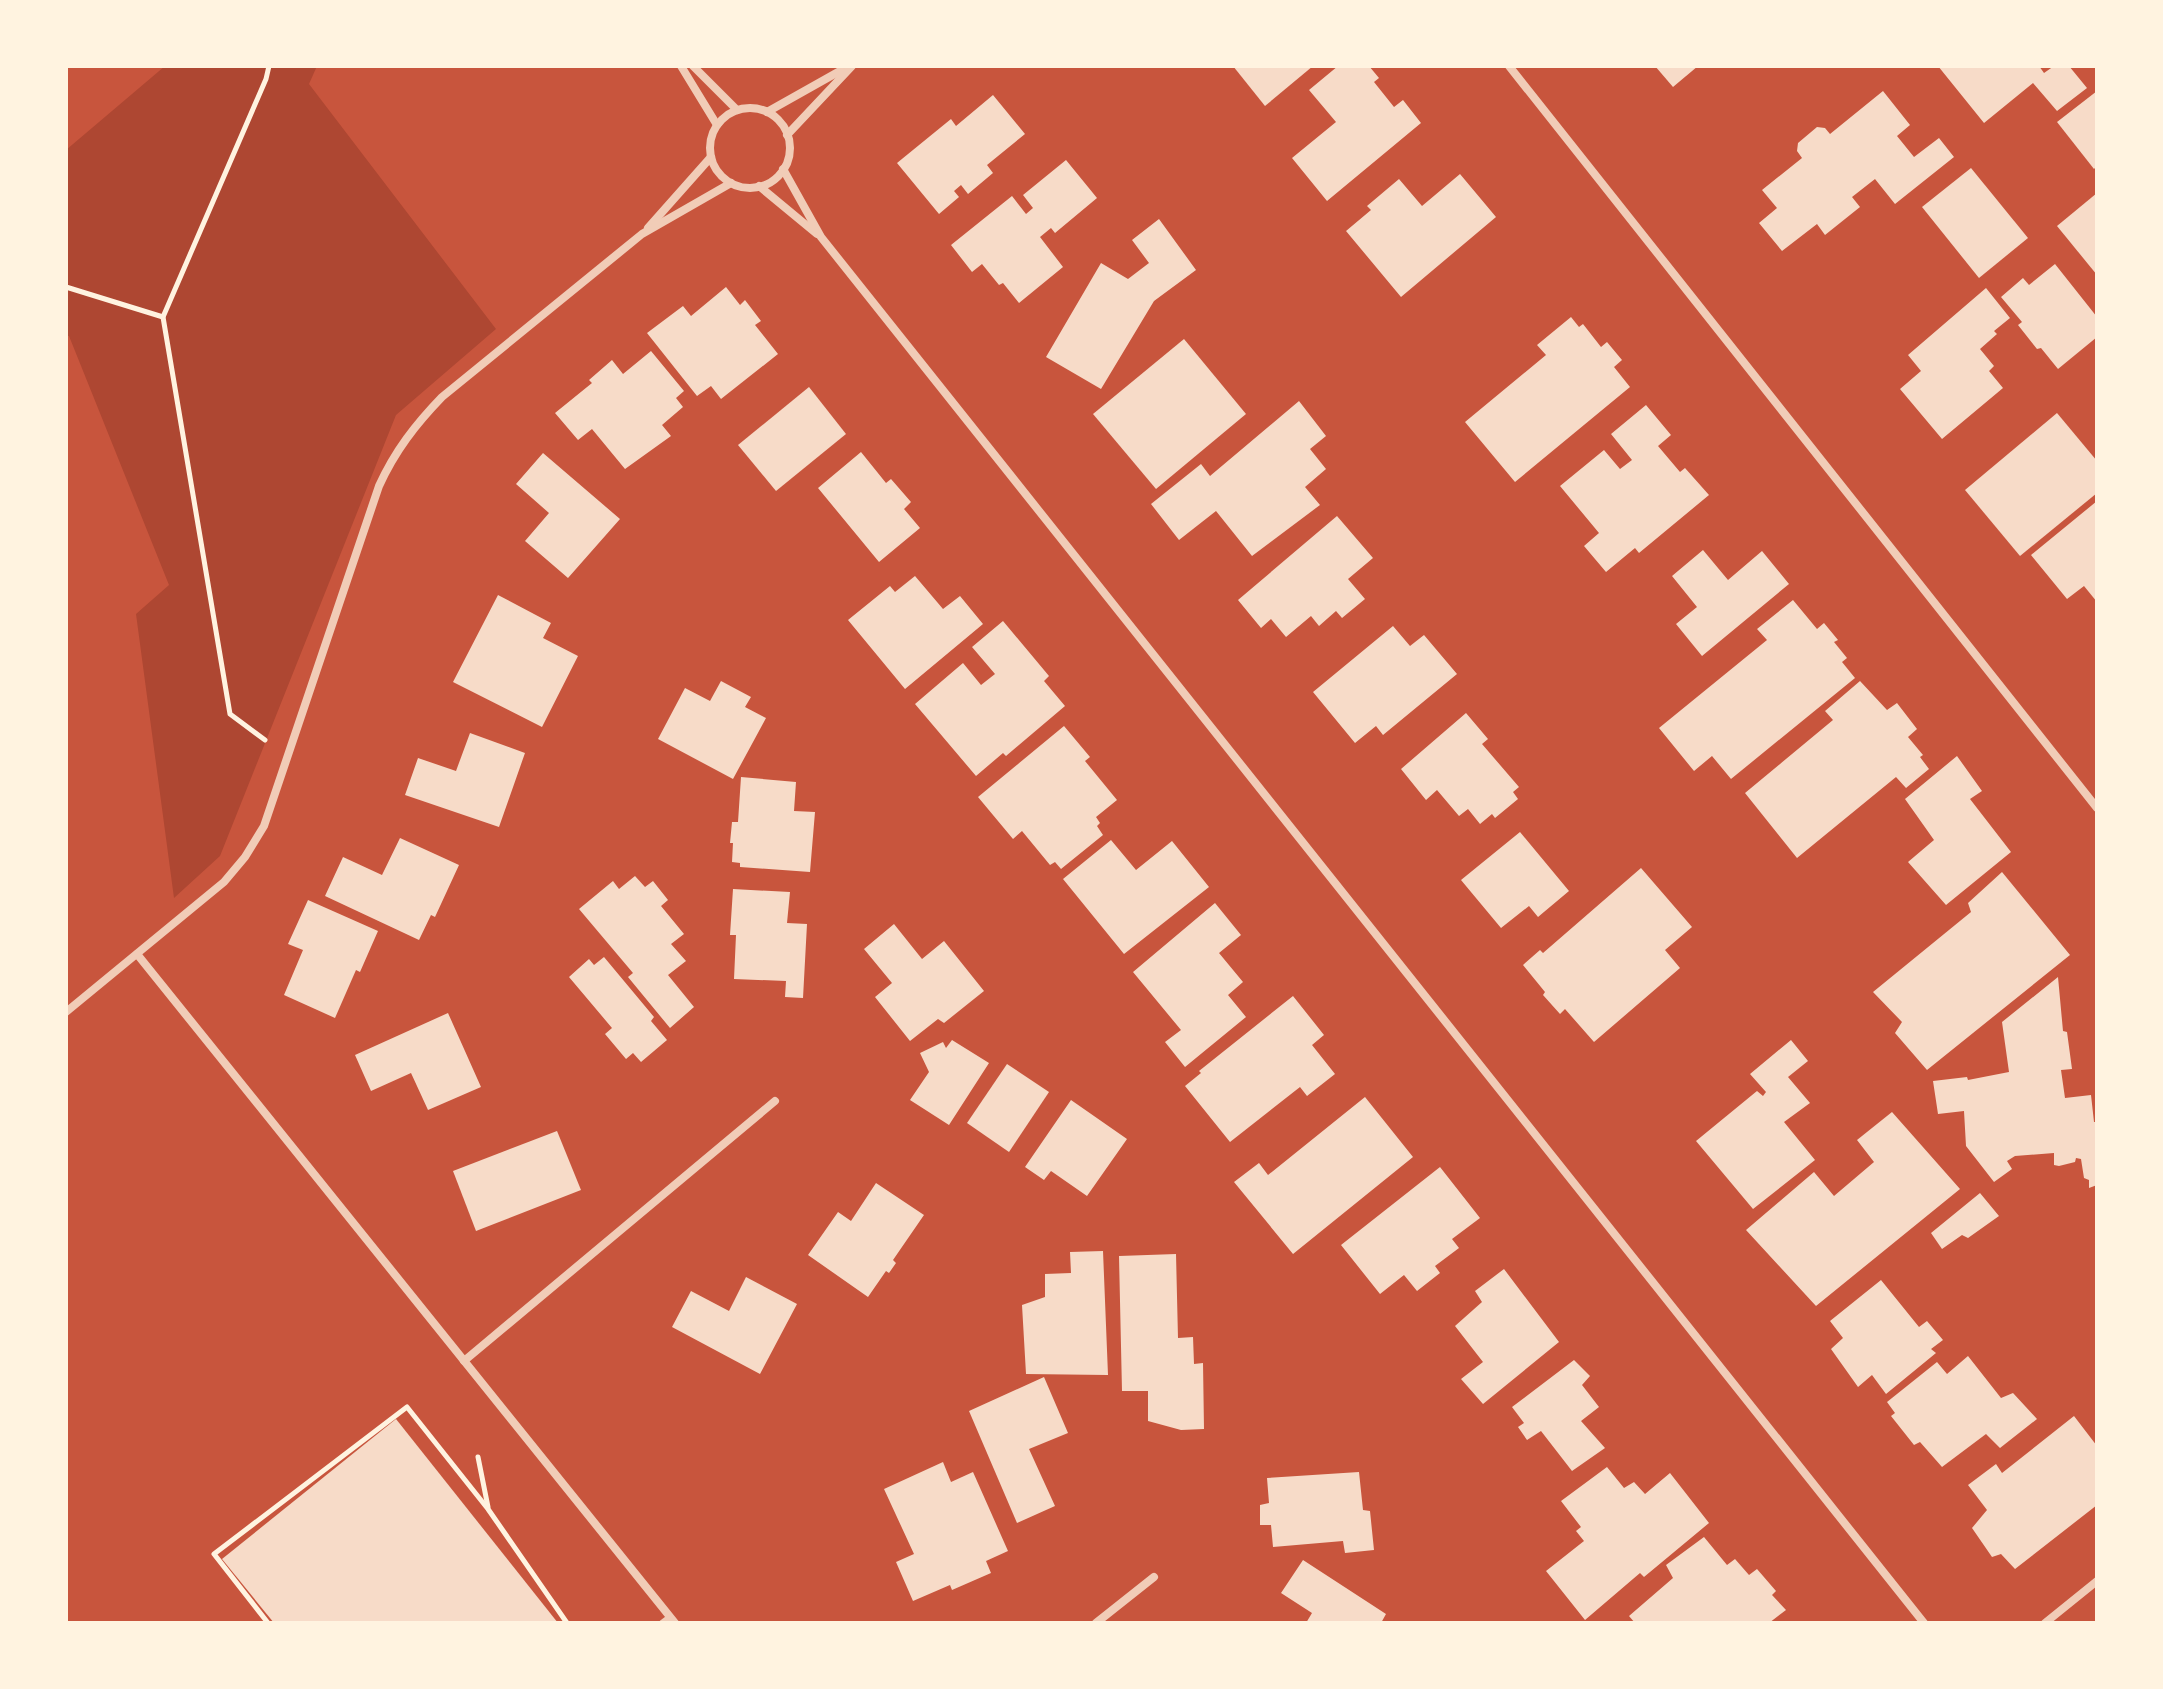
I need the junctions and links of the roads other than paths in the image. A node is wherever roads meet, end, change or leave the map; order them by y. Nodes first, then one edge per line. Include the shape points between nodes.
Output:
1 (681, 66) edge
2 (693, 66) edge
3 (850, 66) edge
4 (1509, 66) edge
5 (737, 110) junction
6 (767, 112) junction
7 (717, 125) junction
8 (787, 135) junction
9 (711, 157) junction
10 (783, 169) junction
11 (731, 183) junction
12 (759, 186) junction
13 (642, 234) junction
14 (821, 237) junction
15 (2097, 808) edge
16 (137, 954) junction
17 (66, 1012) edge
18 (775, 1101) dead end
19 (464, 1361) junction
20 (1154, 1577) dead end
21 (2097, 1581) edge
22 (669, 1621) edge
23 (1096, 1623) edge
24 (1924, 1623) edge
25 (2045, 1623) edge

1 - 7 street
2 - 5 street
3 - 6 street
3 - 8 street
4 - 15 street
5 - 6 street
5 - 7 street
6 - 8 street
7 - 9 street
8 - 10 street via 790,146
9 - 11 street
9 - 13 street
10 - 12 street
10 - 14 street
11 - 12 street
11 - 13 street
12 - 14 street
13 - 16 street via 442,397 394,454 264,826 224,882
14 - 24 street
16 - 17 street
16 - 19 street
18 - 19 street
19 - 22 street
20 - 23 street
21 - 25 street

